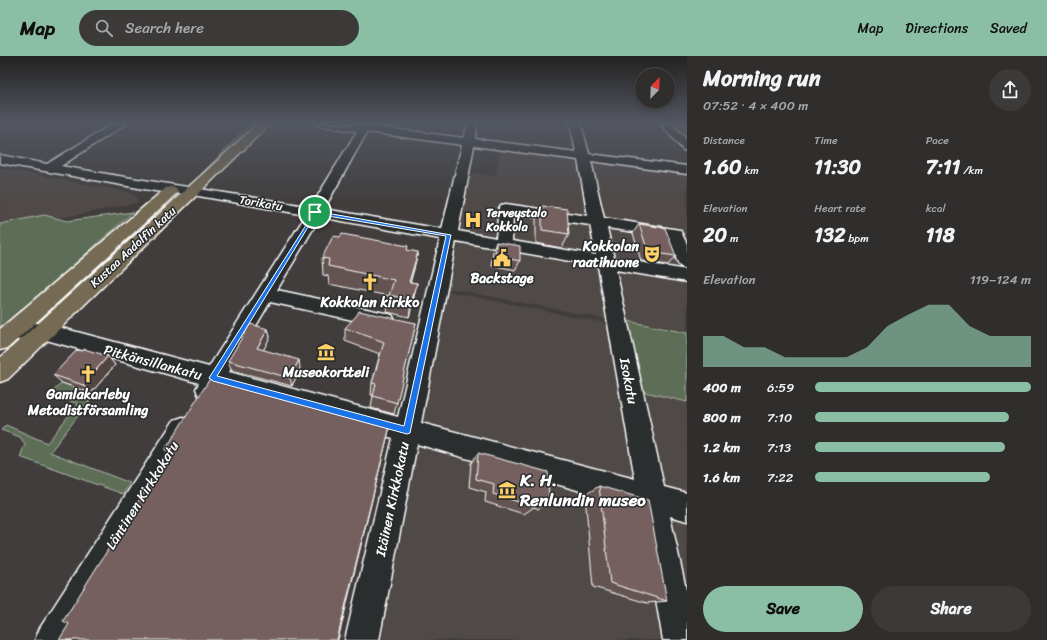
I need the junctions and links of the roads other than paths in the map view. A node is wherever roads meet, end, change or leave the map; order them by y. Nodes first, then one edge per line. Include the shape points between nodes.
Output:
1 (77, 150) edge
2 (231, 150) edge
3 (350, 150) edge
4 (467, 150) edge
5 (532, 150) edge
6 (582, 150) edge
7 (584, 157) junction
8 (0, 158) edge
9 (49, 168) junction
10 (687, 170) edge
11 (191, 183) junction
12 (173, 189) junction
13 (315, 212) junction
14 (598, 222) junction
15 (449, 235) junction
16 (504, 245) junction
17 (606, 262) junction
18 (687, 263) edge
19 (687, 276) edge
20 (264, 294) junction
21 (414, 326) junction
22 (43, 331) junction
23 (6, 337) edge
24 (0, 372) edge
25 (213, 378) junction
26 (407, 430) junction
27 (652, 497) junction
28 (687, 507) edge
29 (52, 640) edge
30 (362, 640) edge
31 (680, 640) edge

1 - 9 street
2 - 11 main road, Kustaa Aadolfin katu
3 - 13 street, Läntinen Kirkkokatu
4 - 15 street, Itäinen Kirkkokatu
5 - 7 street
6 - 7 street, Isokatu
7 - 10 street
7 - 14 street, Isokatu
8 - 9 street, Torikatu
9 - 12 street, Torikatu
11 - 12 street, Torikatu
11 - 13 street, Torikatu
11 - 22 main road, Kustaa Aadolfin katu
12 - 23 main road, Kustaa Aadolfin katu
13 - 15 street, Torikatu
13 - 20 street, Läntinen Kirkkokatu
14 - 16 street via 506,208
14 - 17 street, Isokatu
14 - 18 street via 674,233
15 - 16 street, Torikatu
15 - 21 street, Itäinen Kirkkokatu
16 - 17 street, Torikatu
17 - 19 street, Torikatu
17 - 27 street, Isokatu
20 - 21 street
20 - 25 street, Läntinen Kirkkokatu
21 - 26 street, Itäinen Kirkkokatu
22 - 23 street, Pitkänsillankatu
22 - 24 main road, Kustaa Aadolfin katu
22 - 25 street, Pitkänsillankatu
25 - 26 street, Pitkänsillankatu
25 - 29 street, Läntinen Kirkkokatu
26 - 27 street, Pitkänsillankatu
26 - 30 street, Itäinen Kirkkokatu
27 - 28 street, Pitkänsillankatu
27 - 31 street, Isokatu

